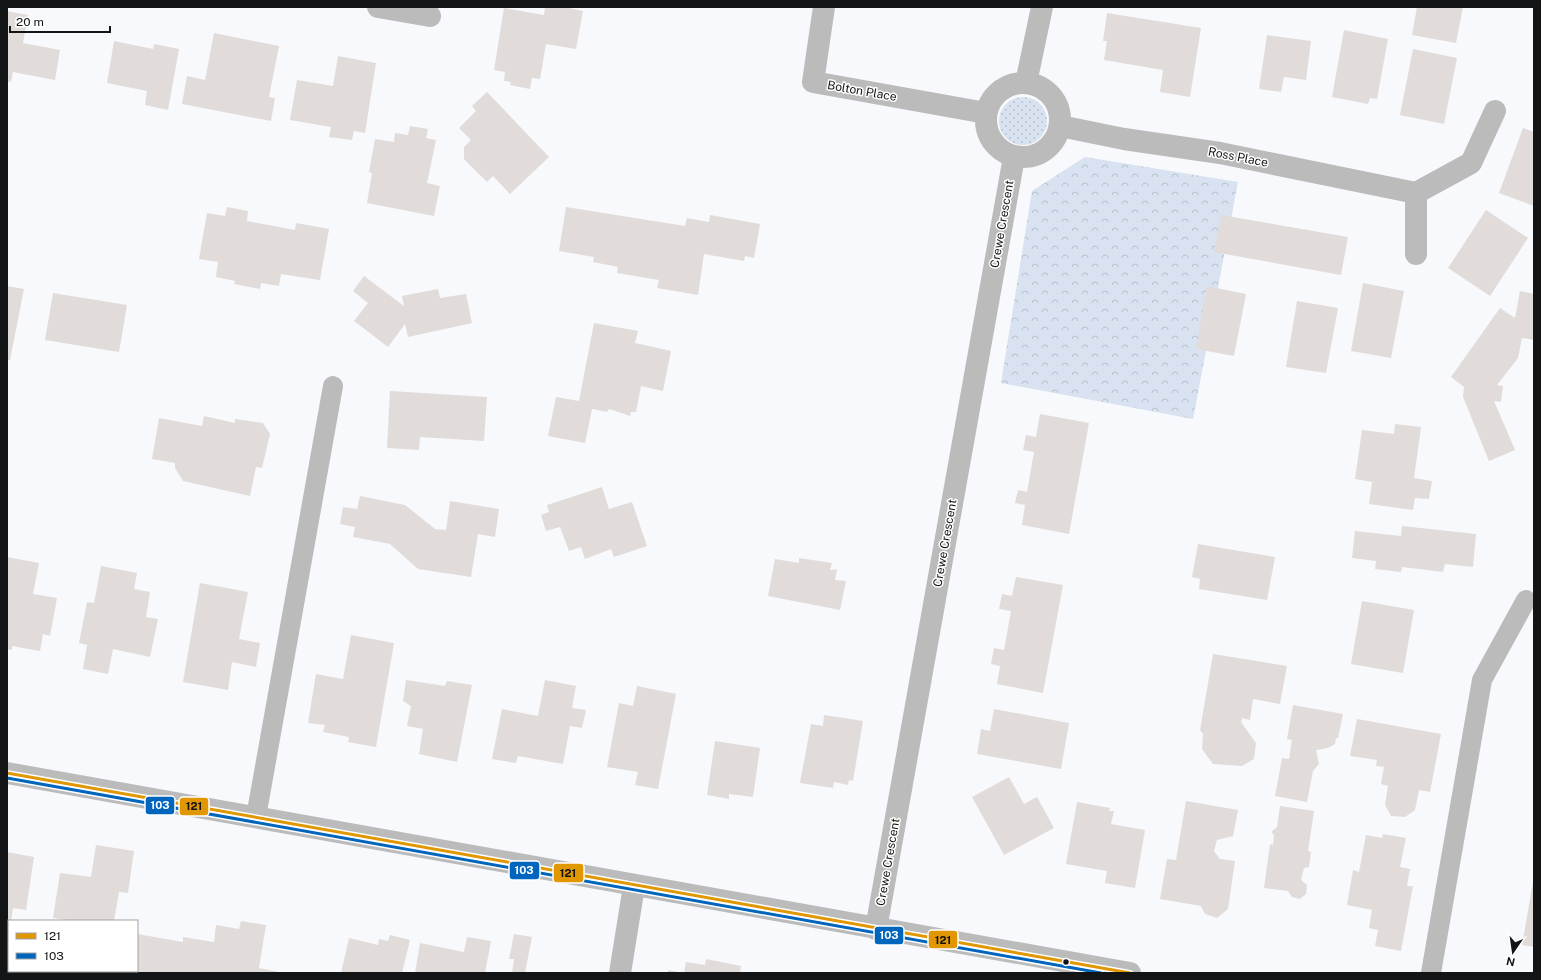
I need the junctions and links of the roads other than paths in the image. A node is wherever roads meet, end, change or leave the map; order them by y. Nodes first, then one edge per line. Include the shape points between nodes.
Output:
1 (378, 7) edge
2 (824, 7) edge
3 (1042, 7) edge
4 (430, 16) dead end
5 (1026, 83) junction
6 (1495, 111) dead end
7 (986, 113) junction
8 (1060, 126) junction
9 (1014, 157) junction
10 (1416, 193) junction
11 (1416, 254) dead end
12 (333, 386) dead end
13 (1526, 600) dead end
14 (7, 773) edge
15 (256, 817) junction
16 (634, 886) junction
17 (876, 929) junction
18 (620, 973) edge
19 (1130, 973) edge
20 (1431, 973) edge

1 - 4 street
2 - 7 street, Bolton Place via 813,82
3 - 5 street
5 - 7 street via 1015,84 996,94 989,103
5 - 8 street via 1038,86 1048,93 1055,102
6 - 10 street via 1471,163
7 - 9 street via 985,125 994,146
8 - 9 street via 1056,138 1049,147 1038,154
8 - 10 street, Ross Place via 1124,139 1220,152
9 - 17 street, Crewe Crescent
10 - 11 street
12 - 15 lane
13 - 20 lane via 1482,680
14 - 15 street
15 - 16 street
16 - 17 street
16 - 18 street
17 - 19 street

